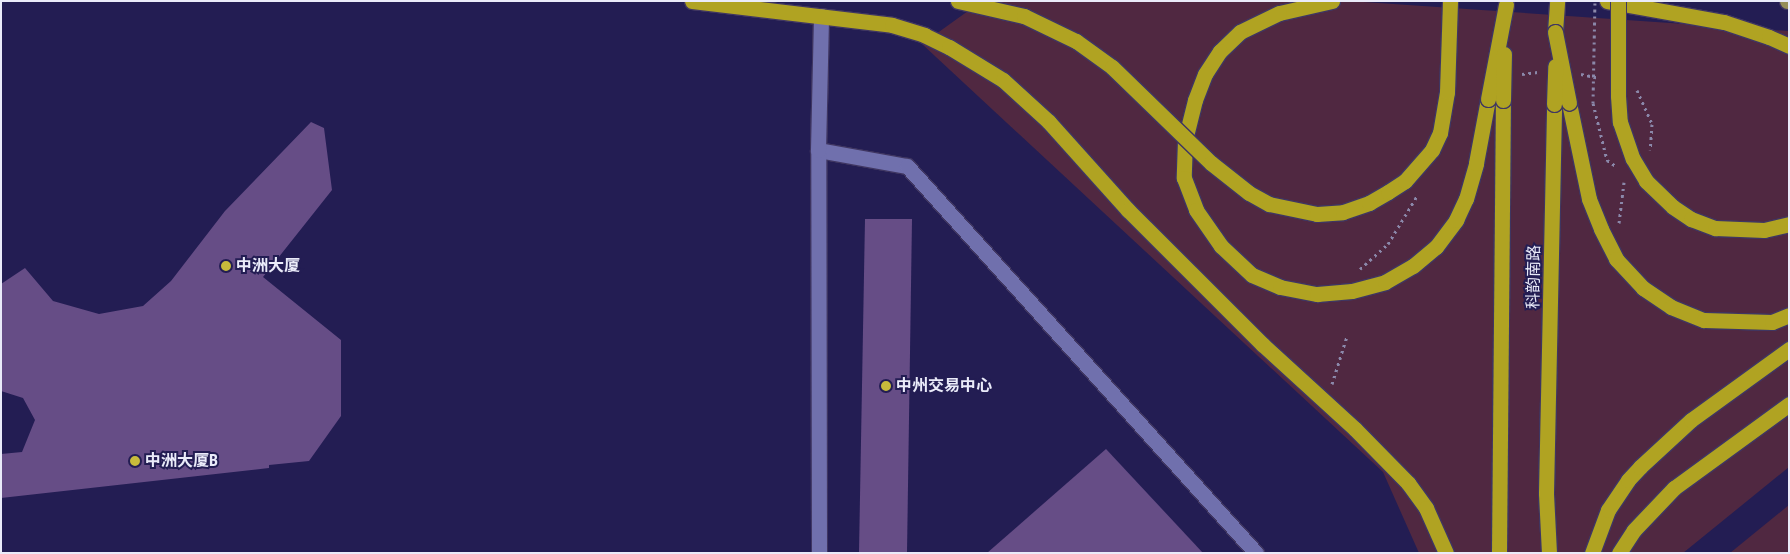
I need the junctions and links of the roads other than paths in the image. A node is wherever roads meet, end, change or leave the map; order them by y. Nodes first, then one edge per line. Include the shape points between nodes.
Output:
1 (692, 1) edge
2 (958, 1) edge
3 (1332, 1) edge
4 (1450, 1) edge
5 (1557, 1) edge
6 (1607, 1) edge
7 (1618, 1) edge
8 (1506, 3) edge
9 (821, 16) junction
10 (1789, 46) edge
11 (1496, 99) junction
12 (1561, 104) junction
13 (818, 150) junction
14 (1789, 224) edge
15 (1789, 315) edge
16 (1789, 349) edge
17 (1789, 404) edge
18 (819, 553) edge
19 (1256, 553) edge
20 (1446, 553) edge
21 (1499, 553) edge
22 (1549, 553) edge
23 (1592, 553) edge
24 (1620, 553) edge

1 - 9 highway
2 - 4 highway, bridge via 1024,16 1076,41 1112,67 1210,163 1242,188 1269,204 1317,214 1343,212 1369,203 1405,181 1432,150 1440,133 1447,92
3 - 11 highway via 1279,13 1240,32 1220,51 1195,100 1185,140 1184,178 1196,210 1221,246 1252,275 1280,287 1317,294 1369,287 1413,266 1436,247 1456,220 1466,199
5 - 12 highway, 科韵南路, bridge
6 - 10 highway via 1724,22
7 - 14 highway, bridge via 1620,122 1629,150 1646,181 1673,207 1691,219 1715,228 1764,230
8 - 11 highway, bridge
9 - 13 street
9 - 20 highway via 910,29 949,47 1003,80 1048,122 1128,210 1262,344 1355,429 1408,483 1426,508
11 - 21 highway, 科韵南路
12 - 15 highway via 1601,229 1616,259 1643,288 1671,307 1704,320 1772,322
12 - 22 highway, 科韵南路 via 1546,493
13 - 18 street
13 - 19 street via 907,166
16 - 23 highway via 1691,420 1640,467 1608,510
17 - 24 highway via 1674,488 1634,530

